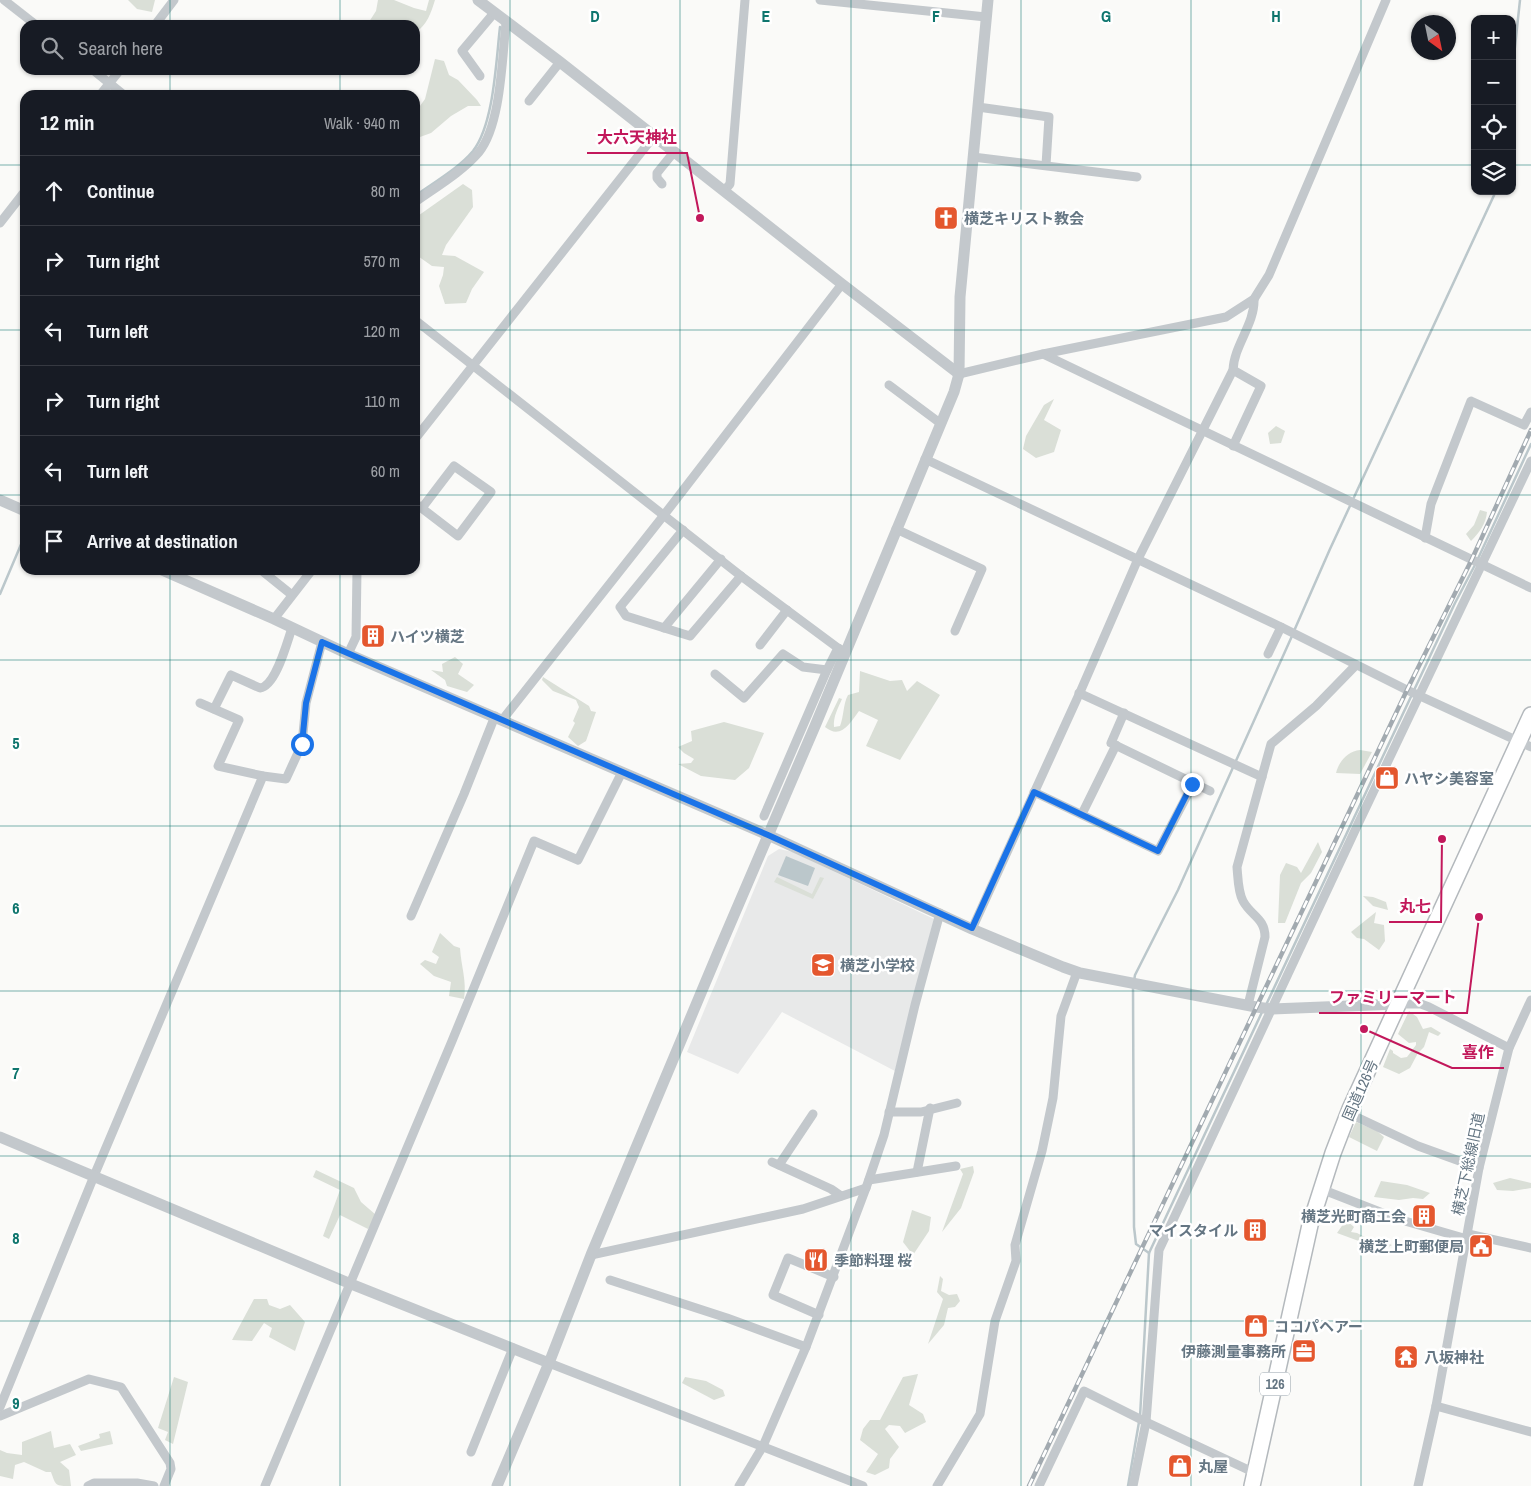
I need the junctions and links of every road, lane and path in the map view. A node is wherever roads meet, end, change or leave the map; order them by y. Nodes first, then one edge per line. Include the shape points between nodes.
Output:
1 (4, 0) edge
2 (174, 0) edge
3 (478, 0) edge
4 (745, 0) edge
5 (820, 0) edge
6 (988, 0) edge
7 (1386, 0) edge
8 (494, 12) junction
9 (986, 17) junction
10 (30, 20) edge
11 (159, 20) edge
12 (506, 22) junction
13 (560, 62) junction
14 (99, 75) edge
15 (116, 75) edge
16 (480, 76) dead end
17 (109, 83) junction
18 (104, 90) edge
19 (118, 90) edge
20 (530, 101) dead end
21 (978, 107) junction
22 (654, 136) junction
23 (674, 152) junction
24 (973, 157) junction
25 (1046, 165) junction
26 (1137, 177) dead end
27 (662, 184) dead end
28 (724, 190) junction
29 (20, 197) edge
30 (420, 198) edge
31 (0, 223) edge
32 (842, 284) junction
33 (1254, 299) junction
34 (420, 324) edge
35 (1043, 354) junction
36 (473, 365) junction
37 (1232, 370) junction
38 (960, 374) junction
39 (889, 385) dead end
40 (1531, 412) edge
41 (940, 423) junction
42 (1203, 431) junction
43 (420, 433) edge
44 (1233, 446) junction
45 (925, 459) junction
46 (1531, 461) edge
47 (0, 500) edge
48 (420, 503) edge
49 (420, 507) edge
50 (20, 509) edge
51 (664, 516) junction
52 (896, 529) junction
53 (683, 530) junction
54 (1425, 538) junction
55 (721, 559) junction
56 (1138, 559) junction
57 (1479, 563) junction
58 (173, 575) edge
59 (267, 575) edge
60 (308, 575) edge
61 (357, 575) edge
62 (741, 576) junction
63 (1531, 588) edge
64 (292, 595) junction
65 (787, 610) junction
66 (274, 619) junction
67 (1280, 627) junction
68 (292, 628) junction
69 (664, 628) junction
70 (955, 630) dead end
71 (322, 642) junction
72 (760, 645) dead end
73 (841, 650) junction
74 (348, 654) junction
75 (1268, 654) dead end
76 (1356, 665) junction
77 (826, 670) junction
78 (715, 674) dead end
79 (1079, 693) junction
80 (1419, 695) junction
81 (200, 703) dead end
82 (214, 709) junction
83 (1124, 713) junction
84 (1531, 715) edge
85 (499, 718) junction
86 (1525, 744) edge
87 (1116, 745) junction
88 (622, 772) junction
89 (263, 776) junction
90 (1262, 777) junction
91 (1192, 784) junction
92 (1210, 791) dead end
93 (1034, 792) junction
94 (1082, 814) junction
95 (764, 816) dead end
96 (768, 835) junction
97 (940, 913) junction
98 (411, 916) dead end
99 (972, 928) junction
100 (1077, 972) junction
101 (1531, 1000) edge
102 (1399, 1004) junction
103 (1262, 1008) junction
104 (1510, 1048) junction
105 (957, 1103) dead end
106 (930, 1108) junction
107 (889, 1112) junction
108 (1348, 1113) junction
109 (813, 1114) dead end
110 (0, 1137) edge
111 (956, 1166) dead end
112 (1479, 1168) junction
113 (917, 1172) junction
114 (94, 1176) junction
115 (868, 1184) junction
116 (1321, 1189) junction
117 (841, 1196) junction
118 (1467, 1237) junction
119 (1531, 1248) edge
120 (591, 1255) junction
121 (834, 1277) junction
122 (610, 1280) dead end
123 (351, 1284) junction
124 (819, 1315) junction
125 (806, 1347) junction
126 (513, 1348) junction
127 (549, 1363) junction
128 (1436, 1406) junction
129 (0, 1407) edge
130 (0, 1416) edge
131 (1145, 1422) junction
132 (1531, 1432) edge
133 (763, 1446) junction
134 (472, 1452) dead end
135 (1253, 1480) edge
136 (88, 1486) edge
137 (154, 1486) edge
138 (164, 1486) edge
139 (265, 1486) edge
140 (497, 1486) edge
141 (739, 1486) edge
142 (863, 1486) edge
143 (938, 1486) edge
144 (1039, 1486) edge
145 (1133, 1486) edge
146 (1418, 1486) edge

1 - 10 street
2 - 11 street
3 - 8 street
4 - 28 street via 730,184
5 - 9 street
6 - 9 street
7 - 33 street via 1269,275
8 - 12 street
8 - 16 street via 462,51
9 - 21 street
12 - 13 street
12 - 30 street via 496,112 487,140 468,164
13 - 20 street
13 - 22 street
14 - 17 street
15 - 17 street
17 - 18 street
17 - 19 street
21 - 24 street
21 - 25 street via 1049,116
22 - 23 street
22 - 36 street
23 - 27 street via 657,173
23 - 28 street
24 - 25 street
24 - 38 street via 960,297
25 - 26 street
28 - 32 street
29 - 31 street
32 - 38 street
32 - 51 street
33 - 35 street via 1226,317
33 - 37 street via 1255,310
34 - 36 street
35 - 38 street
35 - 42 street
36 - 43 street
36 - 51 street
37 - 42 street
37 - 44 street via 1260,386
38 - 41 street
39 - 41 street
40 - 54 street via 1524,426 1471,401 1431,504
41 - 45 street
42 - 44 street
42 - 56 street
44 - 54 street
45 - 52 street
45 - 56 street
46 - 57 street
47 - 50 street
48 - 49 street via 454,466 491,492 458,536
51 - 53 street
51 - 85 street
52 - 70 street via 982,569
52 - 73 street
53 - 55 street
53 - 69 street via 620,607 626,616
54 - 57 street
55 - 62 street
55 - 69 street
56 - 67 street
56 - 79 street
57 - 63 street
57 - 80 street
58 - 66 street
59 - 64 street
60 - 64 street
61 - 74 street via 356,637
62 - 65 street
62 - 69 street via 690,636
64 - 66 street
65 - 72 street
65 - 73 street
66 - 68 street
67 - 75 street
67 - 76 street
68 - 71 street
68 - 82 street via 268,685 260,688 232,675
71 - 74 street
71 - 89 street via 306,703 302,744 286,779
73 - 77 street
73 - 96 street via 815,726
74 - 85 street
76 - 80 street
76 - 90 street via 1316,706 1271,744
77 - 78 street via 803,667 783,654 744,698
77 - 95 street
79 - 83 street
79 - 93 street
80 - 86 street
80 - 103 street
81 - 82 street
82 - 89 street via 239,720 218,766
83 - 87 street via 1110,743
83 - 90 street
84 - 86 highway, 国道126号 / 126
85 - 88 street
85 - 98 street
86 - 102 highway, 国道126号 / 126
87 - 91 street
87 - 94 street
88 - 96 street
88 - 123 street via 578,860 534,841
89 - 114 street
90 - 103 street via 1237,867 1242,900 1265,930
91 - 92 street
91 - 94 street via 1158,851
93 - 94 street
93 - 99 street
96 - 97 street
96 - 120 street
97 - 99 street
97 - 107 street
99 - 100 street
100 - 103 street
100 - 143 street via 1060,1016 1053,1098 1042,1151 1015,1245 1016,1260 995,1321 980,1414
101 - 104 street, 横芝下総線旧道
102 - 103 street
102 - 104 street via 1429,1007
102 - 108 highway, 国道126号 / 126
103 - 131 street via 1159,1250
104 - 112 street, 横芝下総線旧道
105 - 106 street
106 - 107 street via 921,1112
106 - 113 street
107 - 115 street
108 - 112 street via 1418,1146
108 - 116 highway, 国道126号 / 126
109 - 117 street via 776,1164
110 - 114 street
111 - 113 street
112 - 118 street, 横芝下総線旧道
113 - 115 street
114 - 123 street
114 - 129 street
115 - 117 street
115 - 121 street
116 - 118 street via 1398,1219
116 - 135 highway, 国道126号 / 126
117 - 120 street via 803,1209
118 - 119 street
118 - 128 street, 横芝下総線旧道
120 - 127 street
121 - 124 street
121 - 124 street via 788,1258 772,1296
122 - 125 street
123 - 126 street
123 - 139 street
124 - 125 street
125 - 133 street
126 - 127 street
126 - 134 street
127 - 133 street
127 - 140 street
128 - 132 street
128 - 146 street, 横芝下総線旧道
130 - 138 street via 89,1379 121,1387 170,1463
131 - 135 street
131 - 144 street via 1084,1390
131 - 145 street
133 - 141 street
133 - 142 street
136 - 137 street via 94,1483

